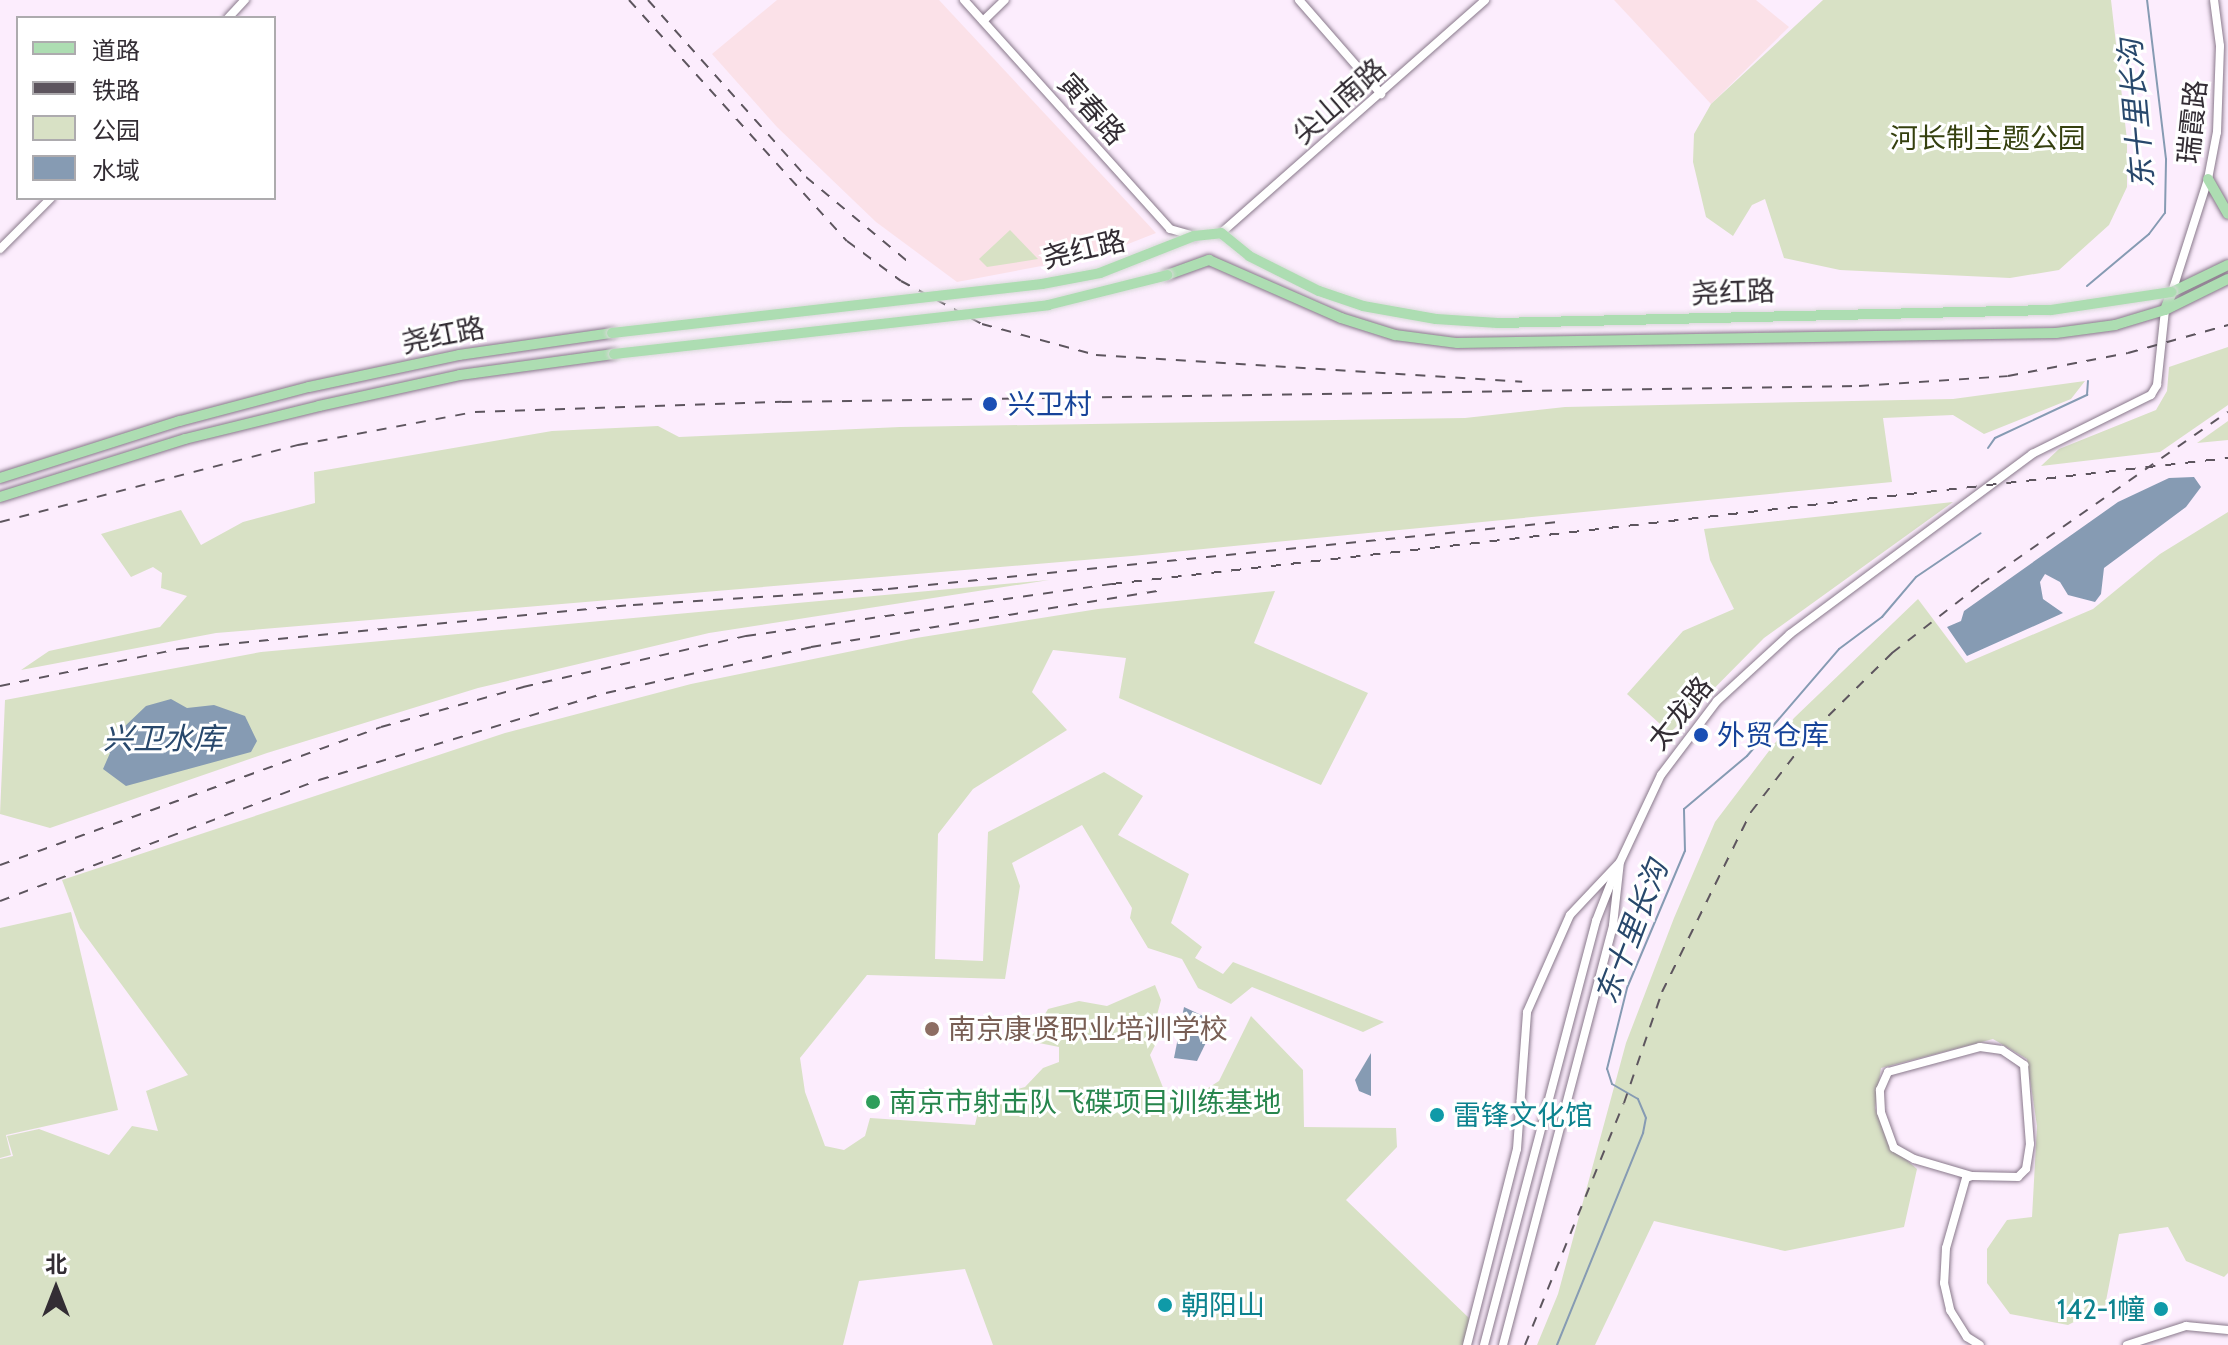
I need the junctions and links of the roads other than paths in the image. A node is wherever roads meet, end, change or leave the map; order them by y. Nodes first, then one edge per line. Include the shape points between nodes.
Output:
1 (245, 0) edge
2 (964, 0) edge
3 (1005, 0) edge
4 (1299, 0) edge
5 (1485, 0) edge
6 (2214, 0) edge
7 (230, 16) edge
8 (983, 21) junction
9 (1381, 94) junction
10 (2208, 179) junction
11 (49, 200) edge
12 (2228, 214) edge
13 (1221, 233) junction
14 (1194, 236) junction
15 (0, 249) edge
16 (2228, 265) edge
17 (2228, 279) edge
18 (2172, 292) junction
19 (2165, 310) junction
20 (0, 478) edge
21 (0, 497) edge
22 (1620, 862) junction
23 (1972, 1176) junction
24 (2228, 1330) edge
25 (1467, 1345) edge
26 (1484, 1345) edge
27 (1503, 1345) edge
28 (1980, 1345) edge
29 (2127, 1345) edge

1 - 7 street
2 - 8 street, 寅春路
3 - 8 street
4 - 9 street
5 - 9 street, 尖山南路
6 - 10 street, 瑞霞路 via 2221,86
8 - 14 street, 寅春路 via 1170,229
9 - 13 street, 尖山南路
10 - 12 main road
10 - 18 street, 瑞霞路
11 - 15 street
13 - 14 main road, 尧红路, bridge
13 - 18 main road, 尧红路, bridge via 1249,256 1363,306 1498,323 2051,310
14 - 20 main road, 尧红路, bridge via 1152,257 1042,284 459,355 180,421
16 - 18 main road
17 - 19 main road
18 - 19 main road, 太龙路
19 - 21 main road, 尧红路, bridge via 2115,325 2056,333 1457,343 1395,335 1341,318 1209,260 1048,305 460,375 185,439
19 - 22 street, 太龙路 via 2157,385 2151,395 2032,454 1757,661 1683,742 1647,799
22 - 25 street via 1570,915 1527,1012 1517,1149
22 - 26 street via 1596,921
22 - 27 street, 太龙路 via 1613,925
23 - 23 street via 2018,1177 2026,1169 2030,1144 2024,1065 2018,1058 1980,1047 1888,1072 1880,1090 1881,1112 1894,1148 1936,1168
23 - 28 street via 1966,1178 1946,1248 1944,1283 1950,1310 1967,1337
24 - 29 street via 2186,1326

